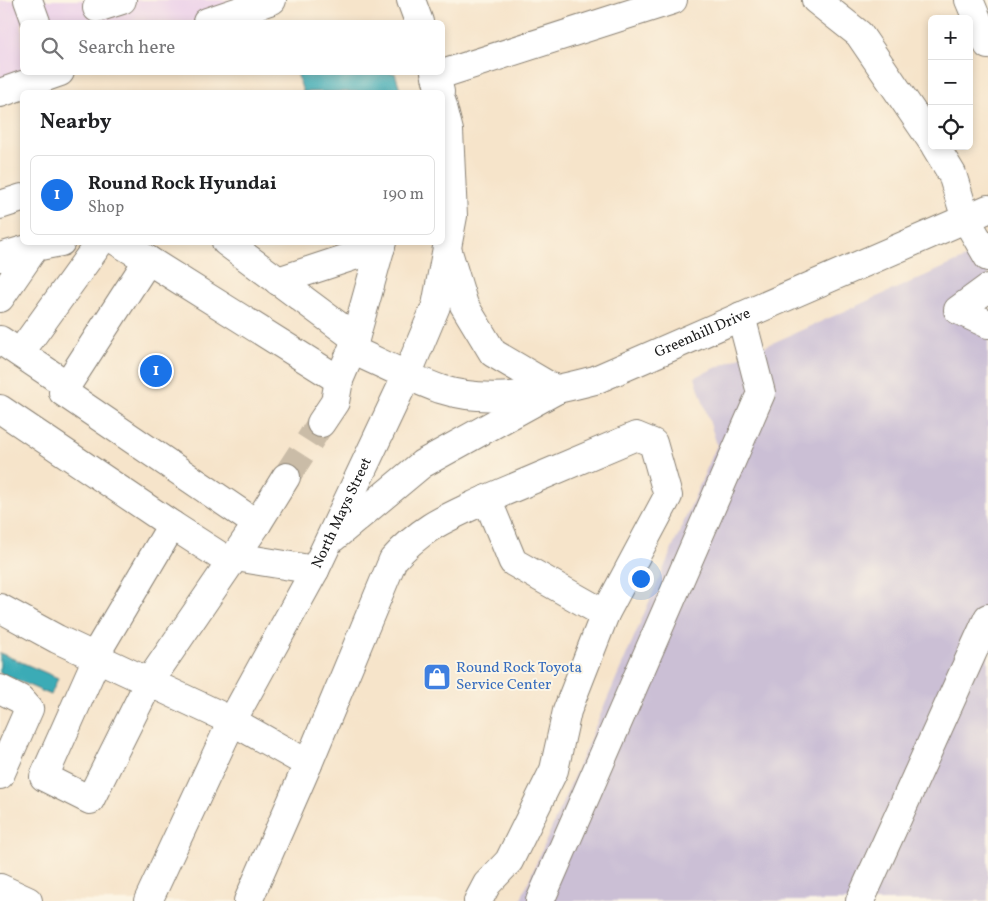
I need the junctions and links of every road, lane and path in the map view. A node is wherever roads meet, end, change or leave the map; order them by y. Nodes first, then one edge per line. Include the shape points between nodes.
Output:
1 (28, 0) edge
2 (411, 0) edge
3 (673, 0) edge
4 (816, 0) edge
5 (968, 0) edge
6 (266, 1) edge
7 (35, 20) edge
8 (213, 20) edge
9 (418, 20) edge
10 (988, 45) edge
11 (50, 75) edge
12 (437, 80) edge
13 (0, 93) edge
14 (445, 115) edge
15 (928, 135) edge
16 (937, 150) edge
17 (20, 199) edge
18 (0, 205) edge
19 (977, 214) edge
20 (48, 245) edge
21 (97, 245) edge
22 (123, 245) edge
23 (231, 245) edge
24 (381, 245) edge
25 (447, 248) junction
26 (0, 257) edge
27 (988, 257) edge
28 (148, 260) junction
29 (278, 281) junction
30 (988, 288) edge
31 (0, 298) edge
32 (741, 316) junction
33 (988, 324) edge
34 (354, 344) junction
35 (10, 347) edge
36 (407, 375) junction
37 (339, 380) junction
38 (67, 385) junction
39 (556, 390) junction
40 (0, 408) edge
41 (321, 423) tunnel mouth
42 (286, 477) tunnel mouth
43 (486, 499) junction
44 (257, 524) junction
45 (172, 525) junction
46 (326, 544) junction
47 (234, 560) junction
48 (315, 570) junction
49 (0, 608) edge
50 (605, 614) junction
51 (988, 618) edge
52 (95, 657) junction
53 (149, 682) junction
54 (0, 689) edge
55 (232, 721) junction
56 (308, 764) junction
57 (0, 775) edge
58 (0, 888) edge
59 (28, 901) edge
60 (148, 901) edge
61 (248, 901) edge
62 (478, 901) edge
63 (540, 901) edge
64 (860, 901) edge

1 - 7 main road
2 - 9 main road
3 - 12 main road
4 - 15 main road via 859,34
5 - 10 main road
6 - 8 main road
11 - 13 main road
14 - 25 main road, North Mays Street via 449,131 453,216
16 - 19 main road
17 - 18 main road
19 - 27 main road
19 - 32 main road, Greenhill Drive
20 - 26 main road
20 - 31 main road
21 - 35 main road
22 - 28 main road
23 - 29 main road, Greenhill Drive
24 - 29 main road
24 - 34 main road
25 - 36 main road, North Mays Street via 436,306
25 - 39 main road via 464,305 493,353
28 - 37 main road
28 - 38 main road
29 - 34 main road, Greenhill Drive
30 - 33 main road via 958,310
32 - 39 main road, Greenhill Drive via 594,380
32 - 63 main road via 761,394
34 - 36 main road, Greenhill Drive
34 - 37 main road
35 - 38 main road
36 - 39 main road, Greenhill Drive via 441,389 480,395 518,396
36 - 46 main road, North Mays Street
37 - 41 main road via 335,402
38 - 44 main road via 63,392
39 - 46 main road via 422,464
40 - 45 main road
42 - 44 main road
43 - 50 main road via 513,562
43 - 50 main road via 636,436 653,443 668,496
43 - 56 main road via 428,527 393,560
44 - 47 main road
45 - 47 main road
45 - 52 main road
46 - 48 main road, North Mays Street
47 - 48 main road
47 - 53 main road
48 - 55 main road, North Mays Street
49 - 52 main road
50 - 62 main road via 567,711 554,770 509,861 487,884
51 - 64 main road
52 - 53 main road
52 - 53 main road via 44,777 90,800
53 - 55 main road
54 - 57 main road via 20,698 29,709
55 - 56 main road
55 - 60 main road, North Mays Street
56 - 61 main road
58 - 59 main road

